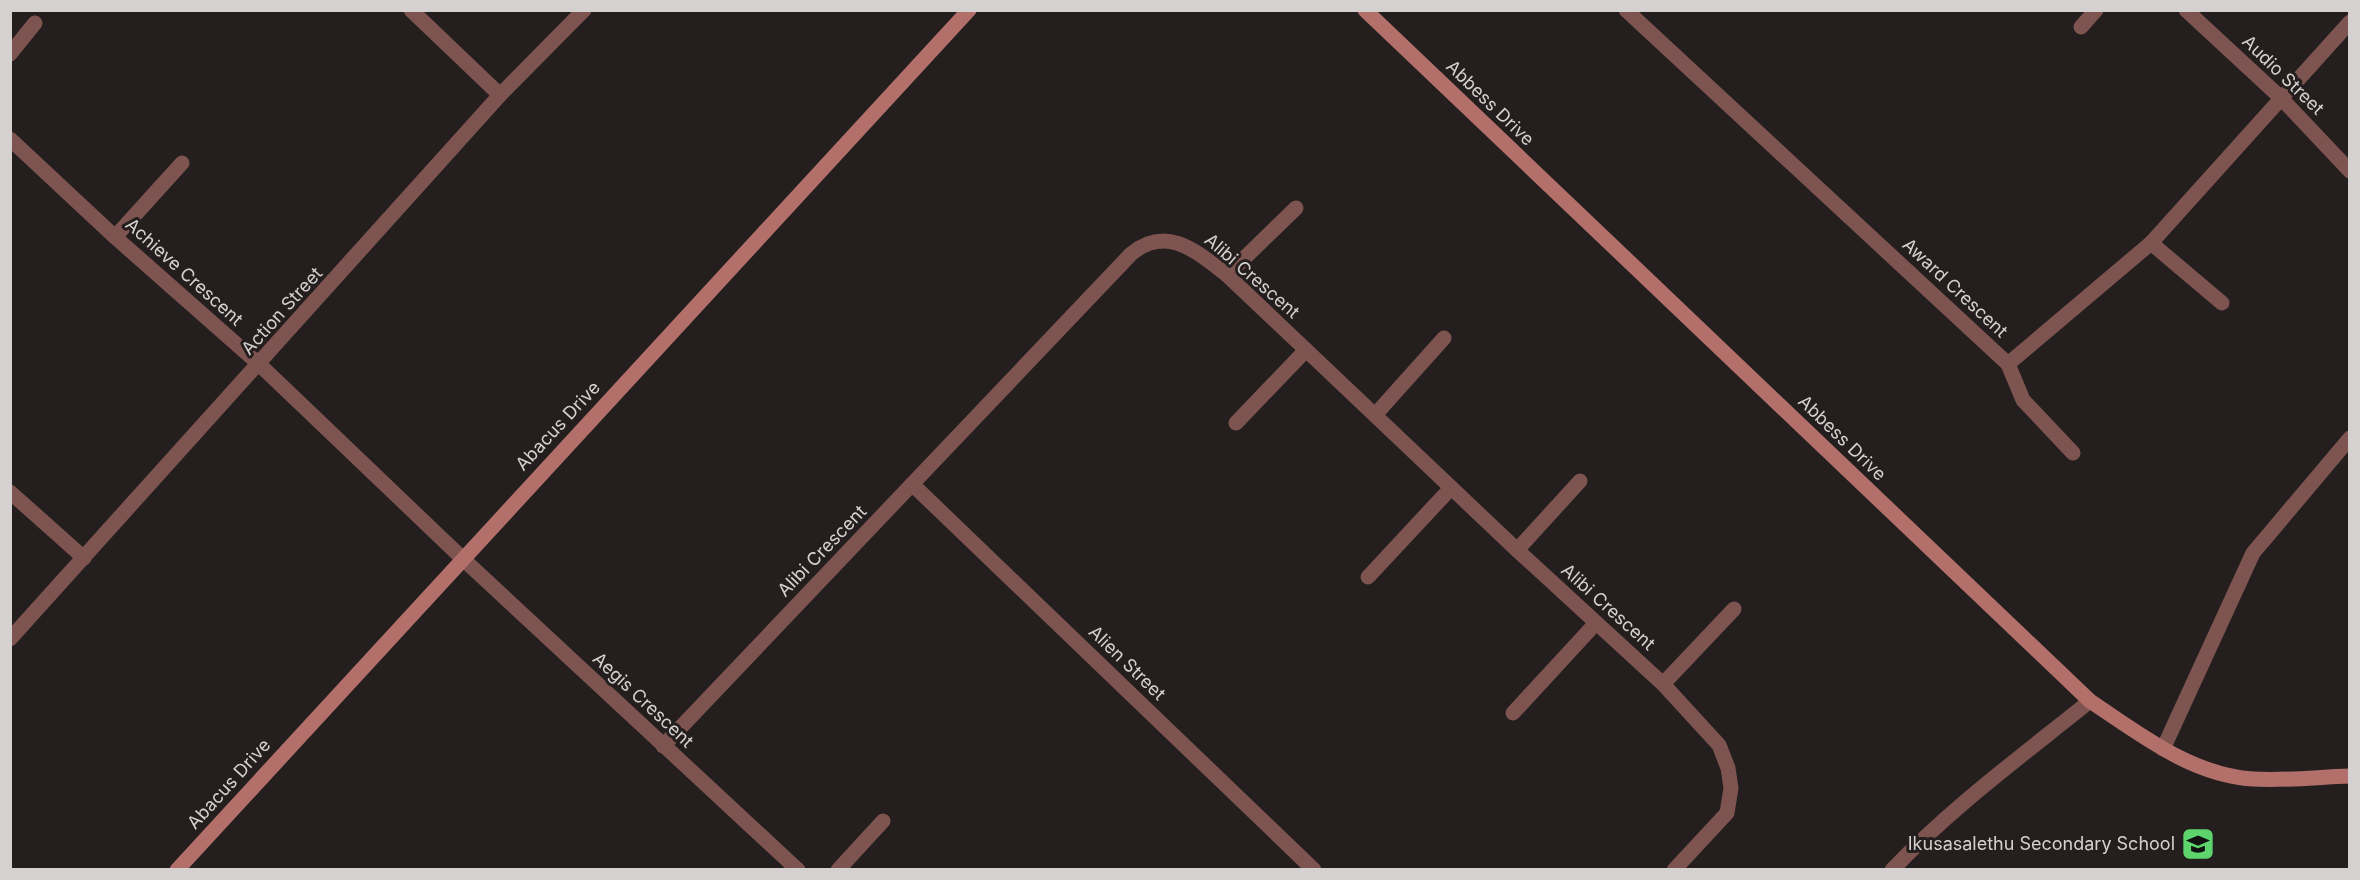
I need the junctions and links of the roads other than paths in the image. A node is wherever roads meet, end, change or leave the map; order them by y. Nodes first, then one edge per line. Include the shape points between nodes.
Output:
1 (411, 10) edge
2 (584, 10) edge
3 (969, 10) edge
4 (1365, 10) edge
5 (1626, 10) edge
6 (2096, 10) edge
7 (2186, 10) edge
8 (2349, 22) edge
9 (35, 24) dead end
10 (2081, 27) dead end
11 (10, 54) edge
12 (500, 95) junction
13 (2280, 97) junction
14 (10, 139) edge
15 (182, 163) dead end
16 (2349, 171) edge
17 (1296, 208) dead end
18 (115, 237) junction
19 (2151, 243) junction
20 (1227, 275) junction
21 (2222, 303) dead end
22 (1444, 338) dead end
23 (1306, 350) junction
24 (2008, 364) junction
25 (260, 365) junction
26 (1375, 416) junction
27 (1236, 423) dead end
28 (2349, 438) edge
29 (2073, 453) dead end
30 (1580, 481) dead end
31 (912, 484) junction
32 (1452, 488) junction
33 (10, 492) edge
34 (1517, 550) junction
35 (84, 558) junction
36 (462, 558) junction
37 (1368, 577) dead end
38 (1734, 609) dead end
39 (1596, 623) junction
40 (10, 639) edge
41 (1663, 684) junction
42 (2090, 700) junction
43 (1513, 713) dead end
44 (663, 746) junction
45 (2163, 749) junction
46 (2349, 776) edge
47 (883, 821) dead end
48 (177, 870) edge
49 (798, 870) edge
50 (838, 870) edge
51 (1314, 870) edge
52 (1674, 870) edge
53 (1892, 870) edge

1 - 12 street
2 - 12 street, Action Street
3 - 36 street, Abacus Drive
4 - 42 street, Abbess Drive
5 - 24 street, Award Crescent
6 - 10 street
7 - 13 street, Audio Street
8 - 13 street, Award Crescent
9 - 11 street
12 - 25 street, Action Street
13 - 16 street, Audio Street
13 - 19 street, Award Crescent
14 - 18 street, Achieve Crescent
15 - 18 street
17 - 20 street
18 - 25 street, Achieve Crescent
19 - 21 street
19 - 24 street, Award Crescent
20 - 23 street, Alibi Crescent
20 - 31 street, Alibi Crescent via 1187,247 1156,240 1143,244
22 - 26 street
23 - 26 street, Alibi Crescent
23 - 27 street
24 - 29 street via 2023,400
25 - 35 street, Action Street
25 - 36 street, Achieve Crescent
26 - 32 street, Alibi Crescent
28 - 45 street via 2253,553
30 - 34 street
31 - 44 street, Alibi Crescent
31 - 51 street, Alien Street
32 - 34 street, Alibi Crescent
32 - 37 street
33 - 35 street
34 - 39 street, Alibi Crescent
35 - 40 street, Action Street
36 - 44 street, Aegis Crescent
36 - 48 street, Abacus Drive
38 - 41 street
39 - 41 street, Alibi Crescent
39 - 43 street
41 - 52 street, Alibi Crescent via 1719,745 1731,788 1727,813
42 - 45 street, Abbess Drive
42 - 53 street via 1978,791
44 - 49 street, Aegis Crescent
45 - 46 street, Abbess Drive via 2223,774 2251,779
47 - 50 street

